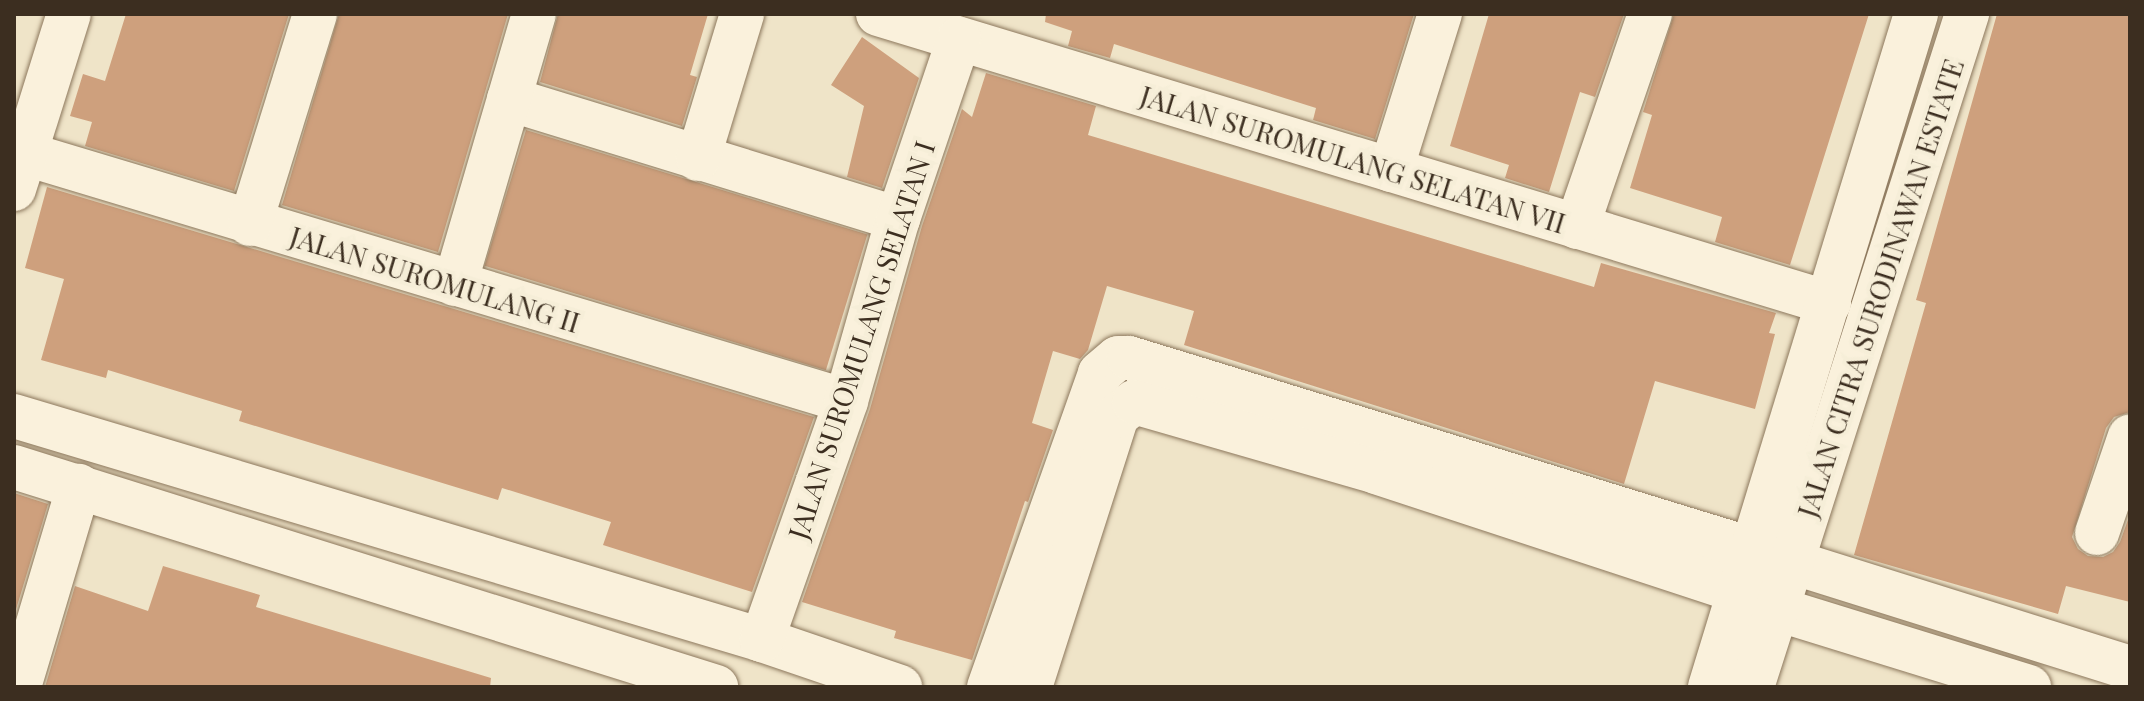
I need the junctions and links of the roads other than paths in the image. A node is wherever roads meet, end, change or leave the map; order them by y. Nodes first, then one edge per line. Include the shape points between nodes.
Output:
1 (69, 14) edge
2 (315, 14) edge
3 (534, 14) edge
4 (742, 14) edge
5 (878, 14) edge
6 (1440, 14) edge
7 (1650, 14) edge
8 (1916, 14) edge
9 (1967, 14) edge
10 (959, 39) junction
11 (509, 99) junction
12 (698, 159) junction
13 (1391, 170) junction
14 (20, 172) edge
15 (898, 219) junction
16 (250, 224) junction
17 (1577, 227) junction
18 (455, 284) junction
19 (1829, 303) junction
20 (846, 401) junction
21 (14, 416) edge
22 (2130, 436) edge
23 (1380, 454) junction
24 (14, 467) edge
25 (79, 486) junction
26 (2097, 533) dead end
27 (1774, 556) junction
28 (1758, 601) junction
29 (762, 640) junction
30 (2130, 668) edge
31 (19, 687) edge
32 (716, 687) edge
33 (900, 687) edge
34 (989, 687) edge
35 (1030, 687) edge
36 (1710, 687) edge
37 (1752, 687) edge
38 (2029, 687) edge

1 - 14 street
2 - 16 street
3 - 11 street
4 - 12 street
5 - 10 street, JALAN SUROMULANG SELATAN VII
6 - 13 street
7 - 17 street
8 - 19 street, JALAN CITRA SURODINAWAN ESTATE
9 - 27 street, JALAN CITRA SURODINAWAN ESTATE
10 - 13 street, JALAN SUROMULANG SELATAN VII
10 - 15 street, JALAN SUROMULANG SELATAN I
11 - 12 street
11 - 18 street
12 - 15 street
13 - 17 street, JALAN SUROMULANG SELATAN VII
14 - 16 street, JALAN SUROMULANG II
15 - 20 street, JALAN SUROMULANG SELATAN I
16 - 18 street, JALAN SUROMULANG II
17 - 19 street, JALAN SUROMULANG SELATAN VII
18 - 20 street, JALAN SUROMULANG II
19 - 27 street, JALAN CITRA SURODINAWAN ESTATE
20 - 29 street, JALAN SUROMULANG SELATAN I
21 - 29 street
22 - 26 street
23 - 27 street
23 - 28 street
23 - 34 street via 1129,358 1107,363
23 - 35 street via 1144,402 1125,407 1117,416
24 - 25 street
25 - 31 street
25 - 32 street
27 - 28 street
27 - 30 street
28 - 36 street
28 - 37 street
28 - 38 street
29 - 33 street

